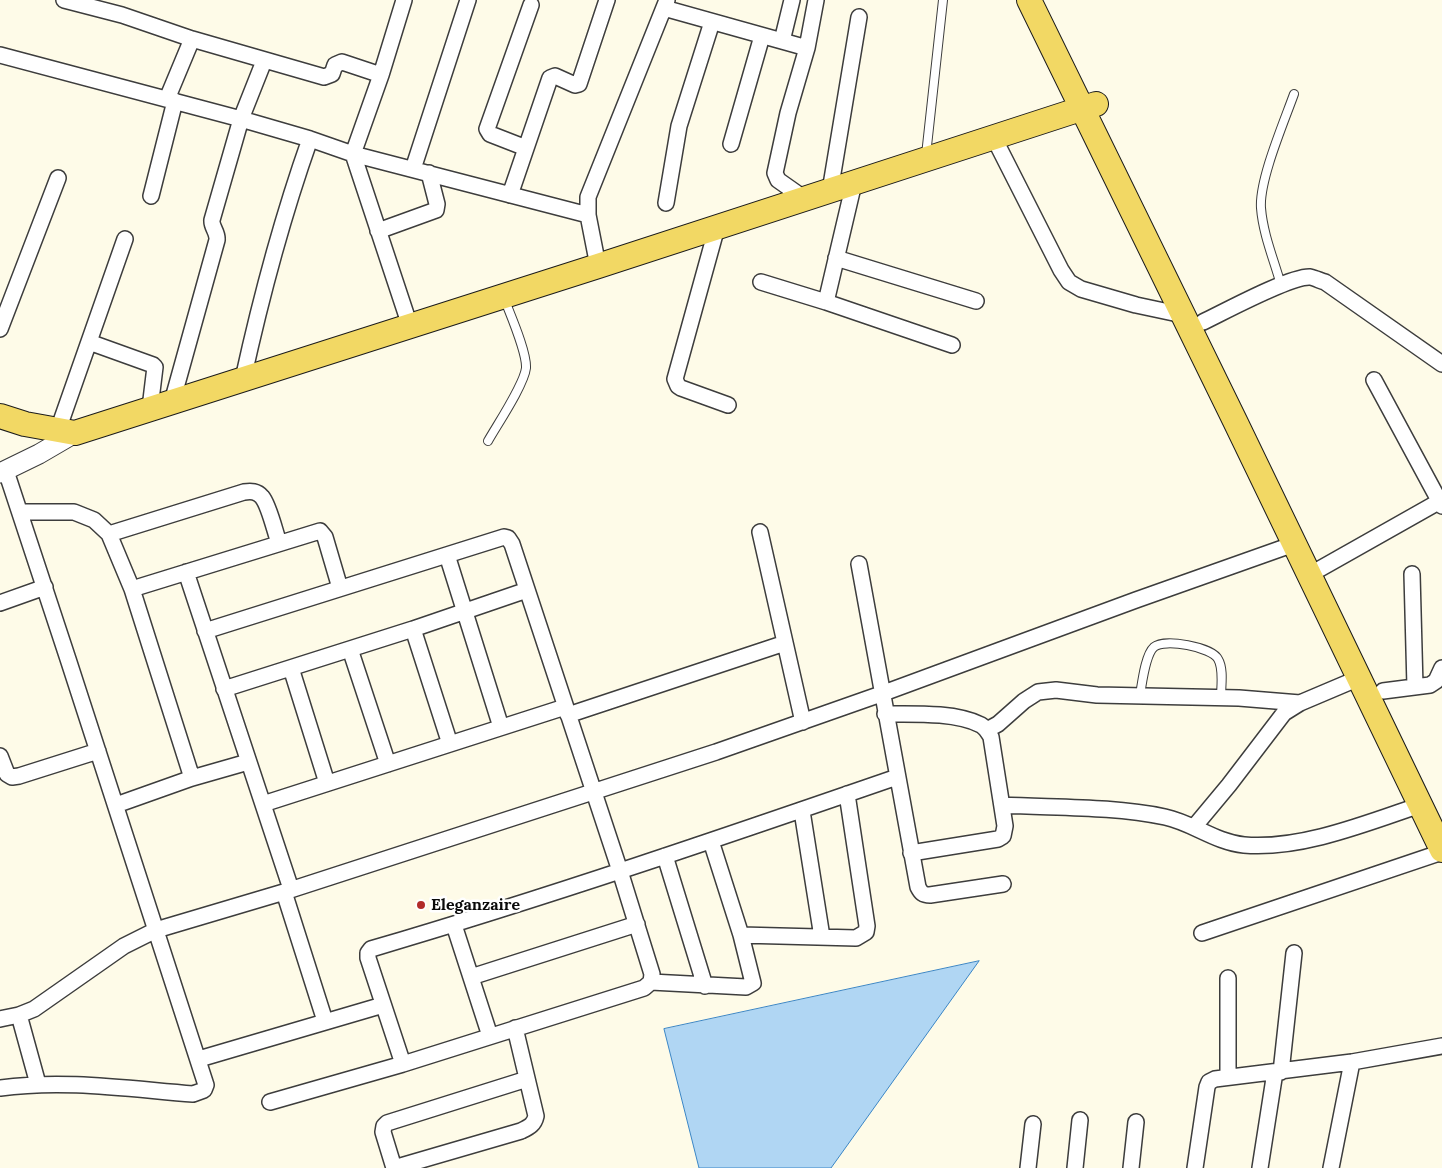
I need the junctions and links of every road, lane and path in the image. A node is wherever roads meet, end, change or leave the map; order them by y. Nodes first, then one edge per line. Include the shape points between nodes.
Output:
1 (64, 0) edge
2 (404, 0) edge
3 (468, 0) edge
4 (607, 0) edge
5 (792, 0) edge
6 (816, 0) edge
7 (943, 0) edge
8 (1028, 0) edge
9 (1045, 0) edge
10 (666, 4) edge
11 (531, 5) dead end
12 (859, 17) dead end
13 (712, 22) junction
14 (762, 36) junction
15 (192, 39) junction
16 (782, 42) junction
17 (807, 48) junction
18 (0, 55) edge
19 (264, 61) junction
20 (381, 75) junction
21 (1294, 94) dead end
22 (171, 100) junction
23 (1089, 107) junction
24 (241, 118) junction
25 (994, 138) junction
26 (310, 139) junction
27 (731, 144) dead end
28 (526, 148) junction
29 (353, 154) junction
30 (926, 160) junction
31 (413, 169) junction
32 (429, 173) junction
33 (58, 178) dead end
34 (854, 183) junction
35 (830, 191) junction
36 (510, 195) junction
37 (151, 196) dead end
38 (806, 199) junction
39 (666, 203) dead end
40 (588, 215) junction
41 (717, 227) junction
42 (378, 231) junction
43 (125, 239) dead end
44 (836, 258) junction
45 (598, 266) junction
46 (761, 282) dead end
47 (1281, 285) junction
48 (504, 296) junction
49 (826, 302) junction
50 (976, 302) dead end
51 (1193, 318) junction
52 (410, 326) junction
53 (0, 328) edge
54 (89, 342) junction
55 (952, 345) dead end
56 (1442, 364) edge
57 (243, 379) junction
58 (1374, 380) dead end
59 (161, 405) junction
60 (728, 405) dead end
61 (0, 416) edge
62 (66, 431) junction
63 (488, 441) dead end
64 (3, 472) edge
65 (1441, 504) edge
66 (20, 512) junction
67 (760, 532) dead end
68 (109, 534) junction
69 (278, 543) junction
70 (1294, 544) junction
71 (447, 555) junction
72 (858, 564) dead end
73 (1316, 571) junction
74 (186, 572) junction
75 (1412, 574) dead end
76 (45, 588) junction
77 (340, 588) junction
78 (132, 589) junction
79 (527, 590) junction
80 (0, 603) edge
81 (465, 611) junction
82 (413, 629) junction
83 (205, 631) junction
84 (785, 642) junction
85 (350, 649) junction
86 (291, 668) junction
87 (1442, 668) edge
88 (1359, 678) junction
89 (1415, 687) junction
90 (224, 689) junction
91 (1383, 691) junction
92 (881, 694) junction
93 (1140, 696) junction
94 (1221, 697) junction
95 (1300, 703) junction
96 (566, 711) junction
97 (885, 714) junction
98 (803, 722) junction
99 (501, 727) junction
100 (987, 730) junction
101 (450, 744) junction
102 (98, 751) junction
103 (0, 756) edge
104 (248, 762) junction
105 (388, 764) junction
106 (897, 777) junction
107 (6, 778) edge
108 (192, 778) junction
109 (327, 783) junction
110 (594, 792) junction
111 (847, 794) junction
112 (263, 804) junction
113 (116, 805) junction
114 (1002, 806) junction
115 (1431, 808) edge
116 (802, 811) junction
117 (1194, 827) junction
118 (711, 841) junction
119 (1442, 851) edge
120 (911, 853) junction
121 (665, 856) junction
122 (620, 871) junction
123 (1003, 884) dead end
124 (287, 890) junction
125 (637, 924) junction
126 (454, 925) junction
127 (156, 930) junction
128 (1202, 933) dead end
129 (741, 935) junction
130 (822, 937) junction
131 (1294, 953) dead end
132 (471, 978) junction
133 (1228, 978) dead end
134 (651, 982) junction
135 (705, 986) junction
136 (383, 1005) junction
137 (19, 1015) junction
138 (0, 1019) edge
139 (325, 1021) junction
140 (516, 1028) junction
141 (490, 1036) junction
142 (1442, 1046) edge
143 (199, 1059) junction
144 (1352, 1062) junction
145 (403, 1064) junction
146 (1278, 1072) junction
147 (1228, 1077) junction
148 (527, 1078) junction
149 (38, 1084) junction
150 (0, 1088) edge
151 (270, 1102) dead end
152 (1080, 1120) dead end
153 (1136, 1122) dead end
154 (1032, 1124) dead end
155 (440, 1162) edge
156 (394, 1168) edge
157 (1028, 1168) edge
158 (1075, 1168) edge
159 (1131, 1168) edge
160 (1195, 1168) edge
161 (1260, 1168) edge
162 (1331, 1168) edge

1 - 15 street
2 - 20 street
3 - 31 street
4 - 28 street via 581,81 575,85 555,76 550,78
5 - 16 street
6 - 17 street
7 - 30 lane
8 - 23 main road
9 - 23 main road
10 - 13 street
10 - 40 street via 588,196
11 - 28 street via 487,129 490,134
12 - 35 street
13 - 14 street
13 - 39 street via 679,126
14 - 16 street
14 - 27 street
15 - 19 street
15 - 22 street
16 - 17 street
17 - 38 street via 775,173 778,180
18 - 22 street
19 - 20 street via 324,77 332,74 335,65 342,62
19 - 24 street
20 - 29 street
21 - 47 lane via 1264,182 1261,206
22 - 24 street
22 - 37 street
23 - 25 main road
23 - 51 main road
24 - 26 street
24 - 59 street via 212,220 217,240
25 - 30 main road
25 - 51 street via 1069,282 1081,289 1136,305
26 - 29 street
26 - 57 street via 276,244
28 - 36 street
29 - 31 street
29 - 42 street
30 - 34 main road
31 - 32 street
32 - 36 street
32 - 42 street via 436,210
33 - 53 street
34 - 35 main road
34 - 44 street
35 - 38 main road
36 - 40 street
38 - 41 main road
40 - 45 street
41 - 45 main road
41 - 60 street via 675,379 681,388
42 - 52 street
43 - 54 street
44 - 49 street
44 - 50 street
45 - 48 main road
46 - 49 street
47 - 51 street
47 - 56 street via 1311,277 1325,282
48 - 52 main road
48 - 63 lane via 526,368
49 - 55 street
51 - 70 main road
51 - 73 main road
52 - 57 main road
54 - 59 street via 153,365
54 - 62 street
57 - 59 main road
58 - 65 street
59 - 62 main road
61 - 62 main road
62 - 64 street
64 - 66 street
65 - 73 street
66 - 68 street via 74,512 94,520
66 - 76 street
67 - 84 street
68 - 69 street via 253,491 262,496 266,504
68 - 78 street
69 - 74 street
69 - 77 street via 320,531 325,537
70 - 73 main road
70 - 92 street
71 - 77 street
71 - 79 street via 508,538
71 - 81 street
72 - 92 street
73 - 88 main road
73 - 91 main road
74 - 78 street
74 - 83 street
75 - 89 street
76 - 80 street
76 - 102 street
77 - 83 street
78 - 108 street
79 - 81 street
79 - 96 street
81 - 82 street
81 - 99 street
82 - 85 street
82 - 101 street
83 - 90 street
84 - 96 street
84 - 98 street
85 - 86 street
85 - 105 street
86 - 90 street
86 - 109 street
87 - 89 street via 1436,681
88 - 95 street
88 - 115 main road
89 - 91 street
90 - 104 street
91 - 115 main road
92 - 97 street
92 - 98 street
93 - 94 street
93 - 94 lane via 1149,655 1154,647 1170,643 1214,653 1221,668
93 - 100 street via 1056,690 1038,692
94 - 95 street
95 - 117 street via 1284,713 1272,727
96 - 99 street
96 - 110 street
97 - 100 street via 944,716 981,725
97 - 106 street
98 - 110 street
99 - 101 street
100 - 114 street via 991,737
101 - 105 street
102 - 107 street
102 - 113 street
103 - 107 street
104 - 108 street
104 - 112 street
105 - 109 street
106 - 111 street
106 - 120 street
108 - 113 street
109 - 112 street
110 - 122 street
110 - 124 street
111 - 116 street
111 - 130 street via 866,932 856,938
112 - 124 street
113 - 127 street
114 - 117 street via 1141,812
114 - 120 street via 1005,831 998,839
115 - 117 street via 1309,839 1273,844 1243,845 1218,839
115 - 119 main road
116 - 118 street
116 - 130 street
118 - 121 street
118 - 129 street
119 - 128 street
120 - 123 street via 918,887 925,895
121 - 122 street
121 - 135 street
122 - 125 street
122 - 126 street
124 - 127 street
124 - 139 street
125 - 132 street
125 - 134 street via 652,974
126 - 132 street
126 - 136 street via 371,949 368,958
127 - 137 street via 124,946 51,998
127 - 143 street
129 - 130 street
129 - 135 street via 753,983 746,987
131 - 146 street
132 - 141 street
133 - 147 street
134 - 135 street
134 - 140 street via 644,988
136 - 139 street
136 - 145 street
137 - 138 street
137 - 149 street
139 - 143 street
140 - 141 street
140 - 148 street
141 - 145 street
142 - 144 street
143 - 149 street via 206,1085 204,1090 193,1094
144 - 146 street
144 - 162 street
145 - 151 street
146 - 147 street
146 - 161 street
147 - 160 street via 1209,1082
148 - 155 street via 536,1116 529,1128
148 - 156 street via 388,1123 383,1132
149 - 150 street
152 - 158 street
153 - 159 street
154 - 157 street
155 - 156 street

